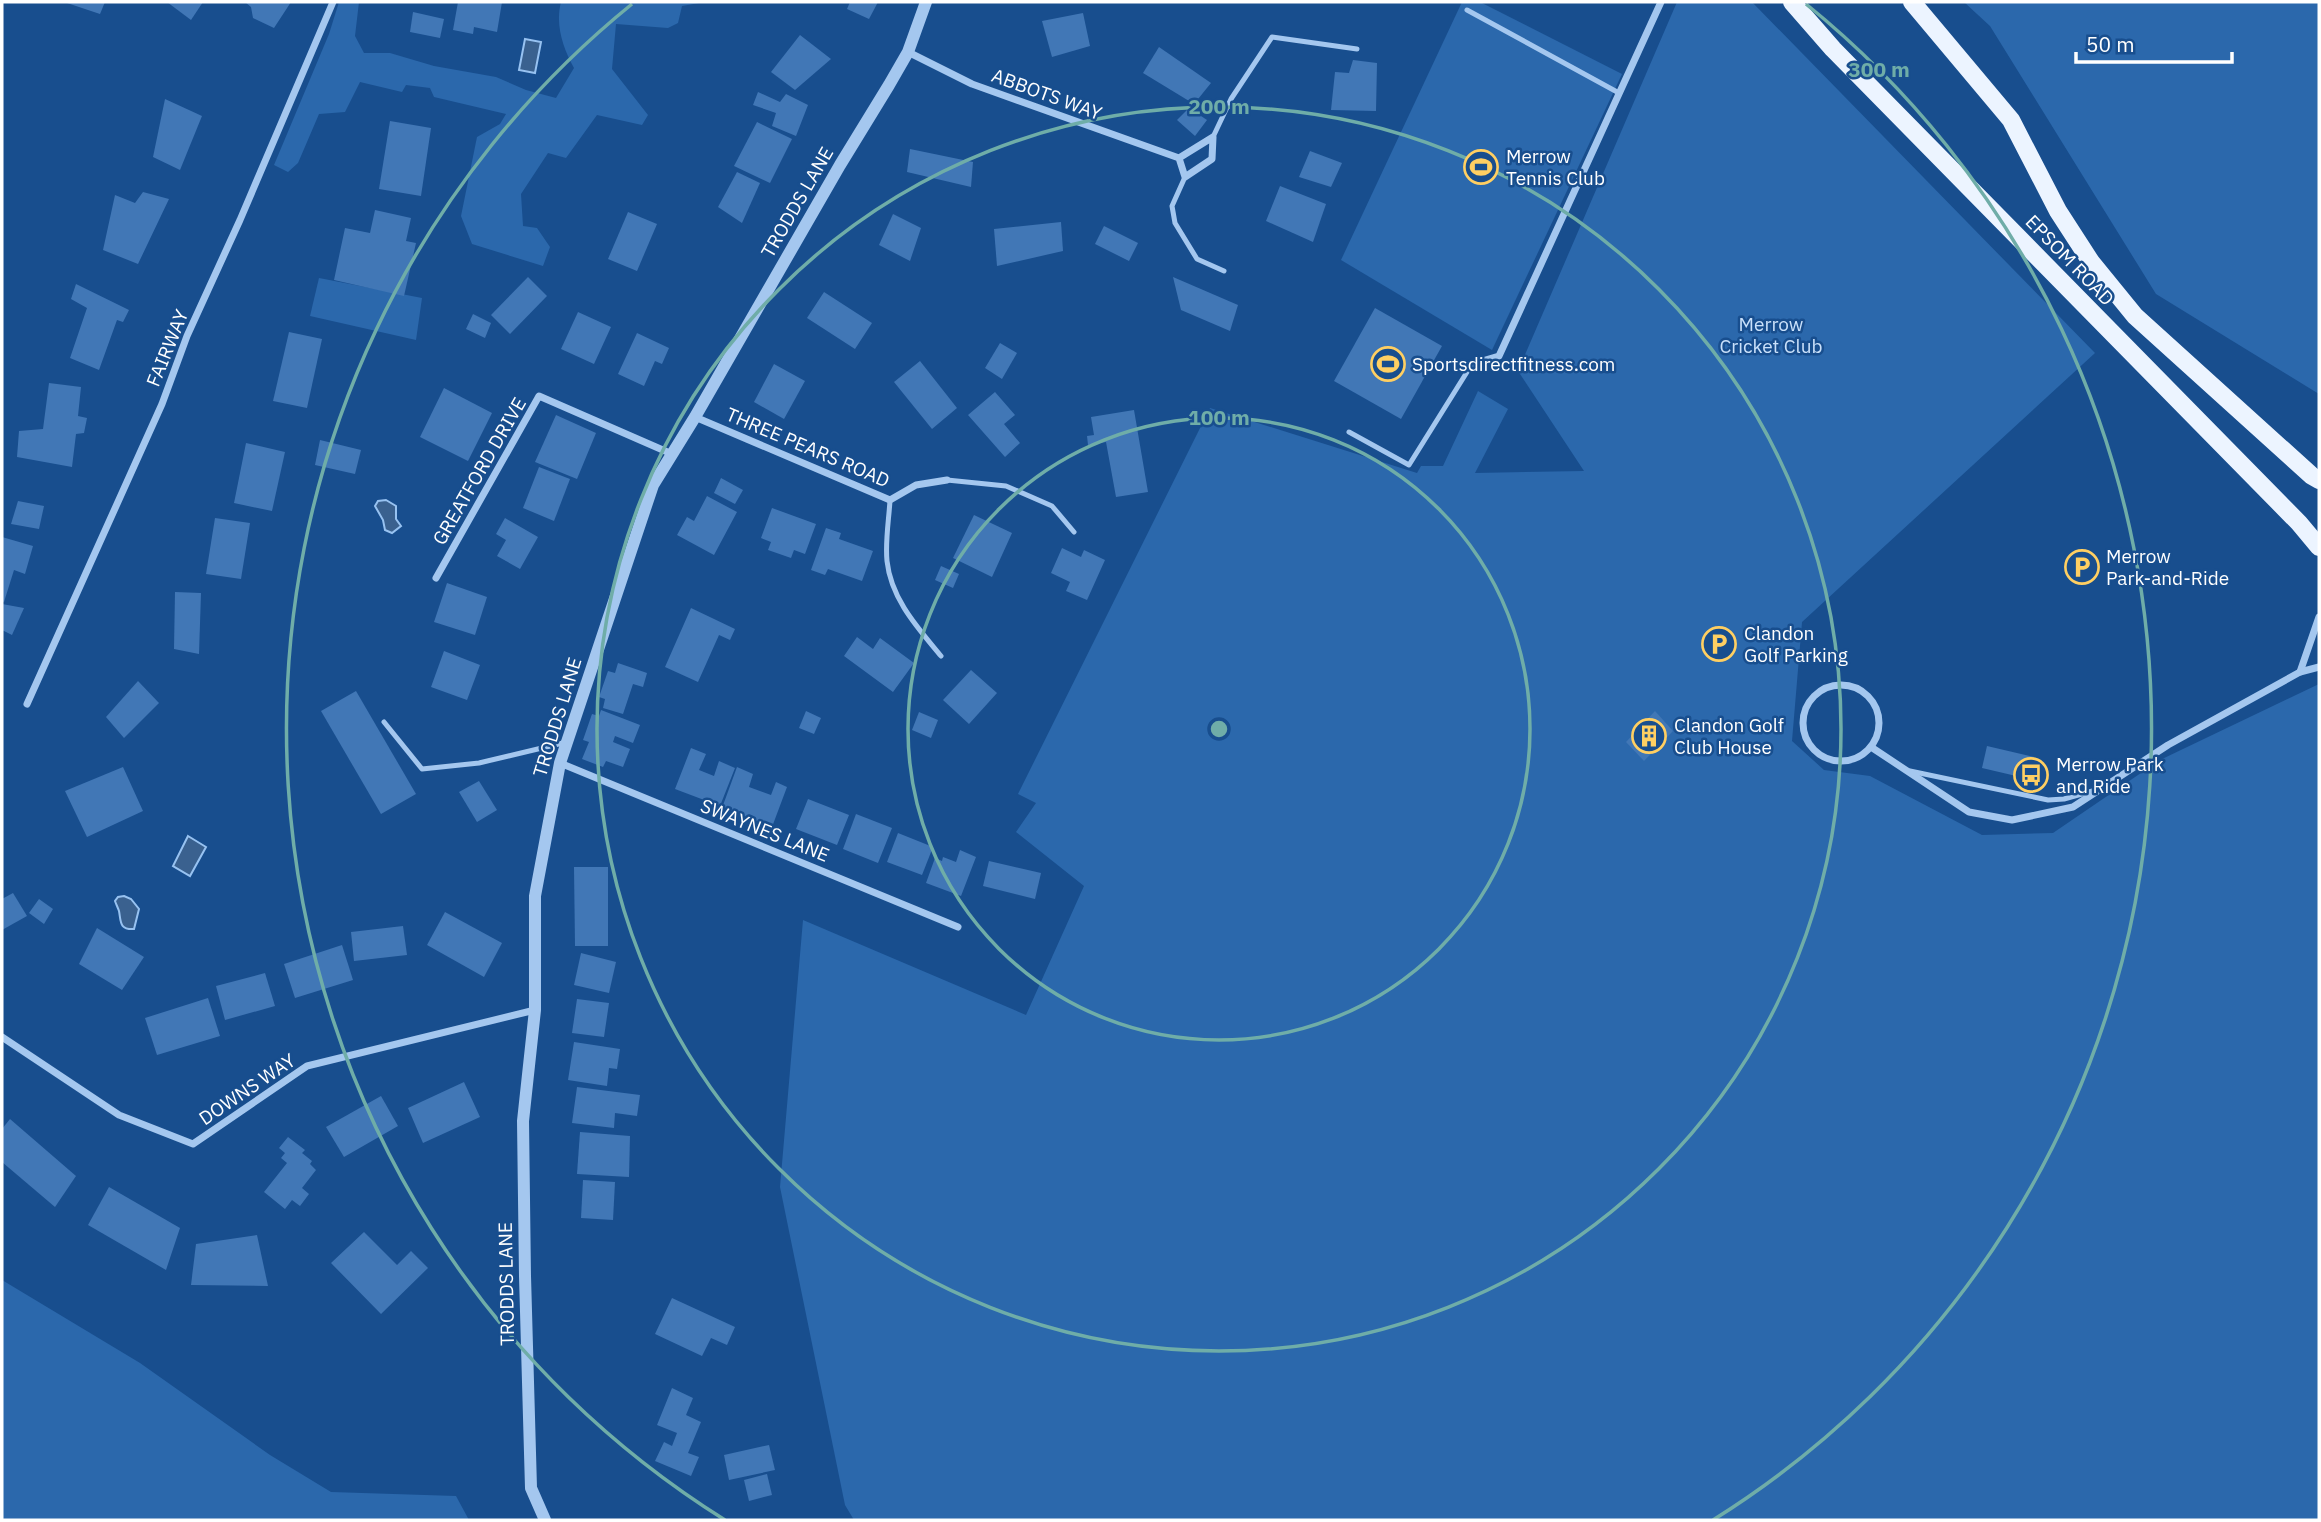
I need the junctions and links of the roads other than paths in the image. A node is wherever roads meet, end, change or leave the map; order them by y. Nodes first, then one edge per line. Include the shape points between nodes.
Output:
1 (333, 2) edge
2 (926, 2) edge
3 (1661, 2) edge
4 (1792, 2) edge
5 (1912, 2) edge
6 (1467, 10) dead end
7 (1357, 49) dead end
8 (908, 52) junction
9 (1619, 93) junction
10 (1213, 136) junction
11 (1179, 158) junction
12 (1185, 177) junction
13 (1224, 271) dead end
14 (1472, 364) joint
15 (695, 416) junction
16 (1349, 432) dead end
17 (673, 454) junction
18 (947, 480) joint
19 (2319, 480) edge
20 (890, 500) junction
21 (1074, 532) dead end
22 (2319, 547) edge
23 (436, 578) dead end
24 (2319, 617) edge
25 (941, 656) dead end
26 (2319, 667) edge
27 (2300, 672) junction
28 (27, 704) dead end
29 (384, 722) dead end
30 (567, 742) junction
31 (1871, 747) junction
32 (559, 763) junction
33 (1908, 771) junction
34 (2102, 788) junction
35 (958, 927) dead end
36 (535, 1010) junction
37 (2, 1037) edge
38 (545, 1520) edge

1 - 28 street, FAIRWAY via 187,336 162,404
2 - 8 street, TRODDS LANE
3 - 9 street
4 - 22 main road, EPSOM ROAD
5 - 19 main road, EPSOM ROAD via 2011,120 2057,211 2135,316
6 - 9 lane
7 - 10 lane via 1272,37
8 - 11 street, ABBOTS WAY via 972,84
8 - 15 street, TRODDS LANE
9 - 14 street via 1499,356
10 - 11 street
10 - 12 street via 1212,159
11 - 12 street
12 - 13 lane via 1172,206 1175,223 1198,259
14 - 16 lane via 1409,465
15 - 17 street, TRODDS LANE
15 - 20 street, THREE PEARS ROAD
17 - 23 street, GREATFORD DRIVE via 539,396
17 - 30 street, TRODDS LANE via 653,485
18 - 20 street, THREE PEARS ROAD via 916,485
18 - 21 lane via 1006,486 1052,506
20 - 25 lane via 887,561 894,591
24 - 27 street
26 - 27 street
27 - 34 street via 2168,745
29 - 30 lane via 422,769 479,763
30 - 32 street, TRODDS LANE
31 - 31 street via 1849,761 1823,757 1806,738 1803,725 1810,700 1831,686 1844,685 1867,694 1880,726
31 - 33 street
32 - 35 street, SWAYNES LANE
32 - 36 street, TRODDS LANE via 535,896
33 - 34 lane via 2048,800
33 - 34 street via 1969,812 2012,820 2073,807
36 - 37 street, DOWNS WAY via 307,1066 193,1144 119,1115
36 - 38 street, TRODDS LANE via 523,1121 525,1276 531,1488

